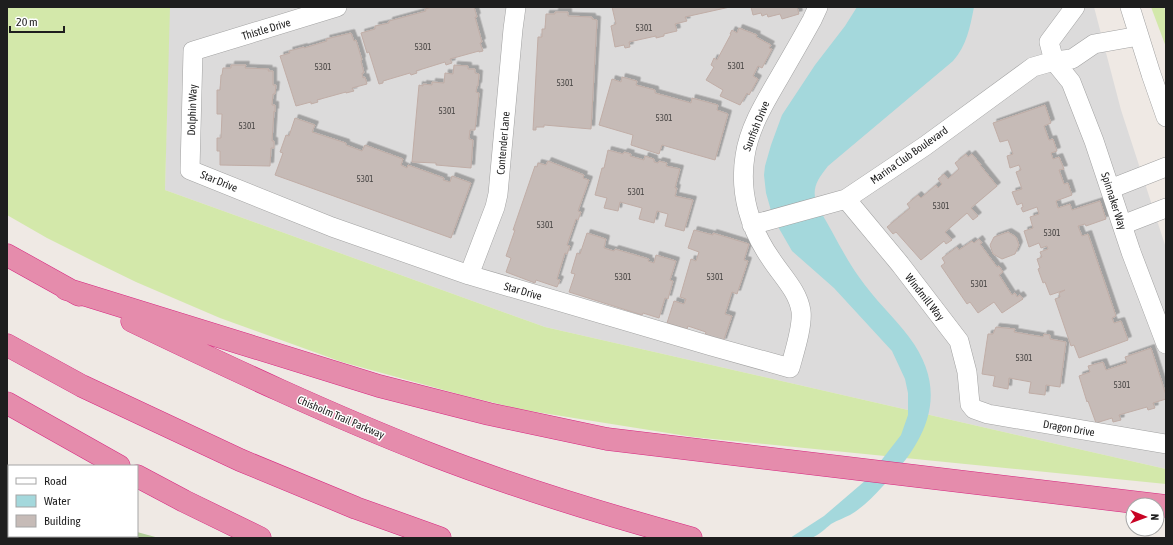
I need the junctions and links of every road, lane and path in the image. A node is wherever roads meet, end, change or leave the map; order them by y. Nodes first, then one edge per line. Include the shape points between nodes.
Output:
1 (337, 7) edge
2 (516, 7) edge
3 (818, 7) edge
4 (1075, 7) edge
5 (1130, 7) edge
6 (1139, 36) junction
7 (194, 51) joint
8 (1054, 61) junction
9 (1166, 117) edge
10 (1166, 168) edge
11 (190, 170) joint
12 (1110, 189) junction
13 (846, 199) junction
14 (1166, 208) edge
15 (759, 223) junction
16 (1122, 225) junction
17 (7, 255) edge
18 (469, 275) junction
19 (66, 289) junction
20 (795, 293) joint
21 (1161, 318) edge
22 (7, 344) edge
23 (1166, 344) edge
24 (7, 402) edge
25 (974, 409) joint
26 (1166, 444) edge
27 (117, 465) edge
28 (138, 477) edge
29 (1166, 506) edge
30 (260, 538) edge
31 (440, 538) edge
32 (691, 538) edge

1 - 7 street, Thistle Drive
2 - 18 street, Contender Lane via 498,194
3 - 15 street, Sunfish Drive via 767,98 750,136 743,172 746,207
4 - 8 street via 1049,42
5 - 6 street
6 - 8 street, Marina Club Boulevard via 1094,44 1072,60
6 - 9 street
7 - 11 street, Dolphin Way
8 - 12 street, Spinnaker Way via 1071,82
8 - 13 street, Marina Club Boulevard via 1033,67 925,146
10 - 12 street
11 - 18 street, Star Drive via 332,227
12 - 16 street, Spinnaker Way
13 - 15 street, Marina Club Boulevard
13 - 25 street, Windmill Way via 959,341 967,372 970,404
14 - 16 street
15 - 20 street, Sunfish Drive via 770,259
16 - 21 street, Spinnaker Way
17 - 19 highway, Chisholm Trail Parkway
18 - 20 street, Star Drive via 790,368 802,314
19 - 29 highway via 379,386 489,414 607,439
19 - 32 highway, Chisholm Trail Parkway via 329,413 431,454 612,516
21 - 23 street, Spinnaker Way
22 - 31 highway via 82,386 240,460 356,508
24 - 27 highway
25 - 26 street, Dragon Drive via 988,414
28 - 30 highway

